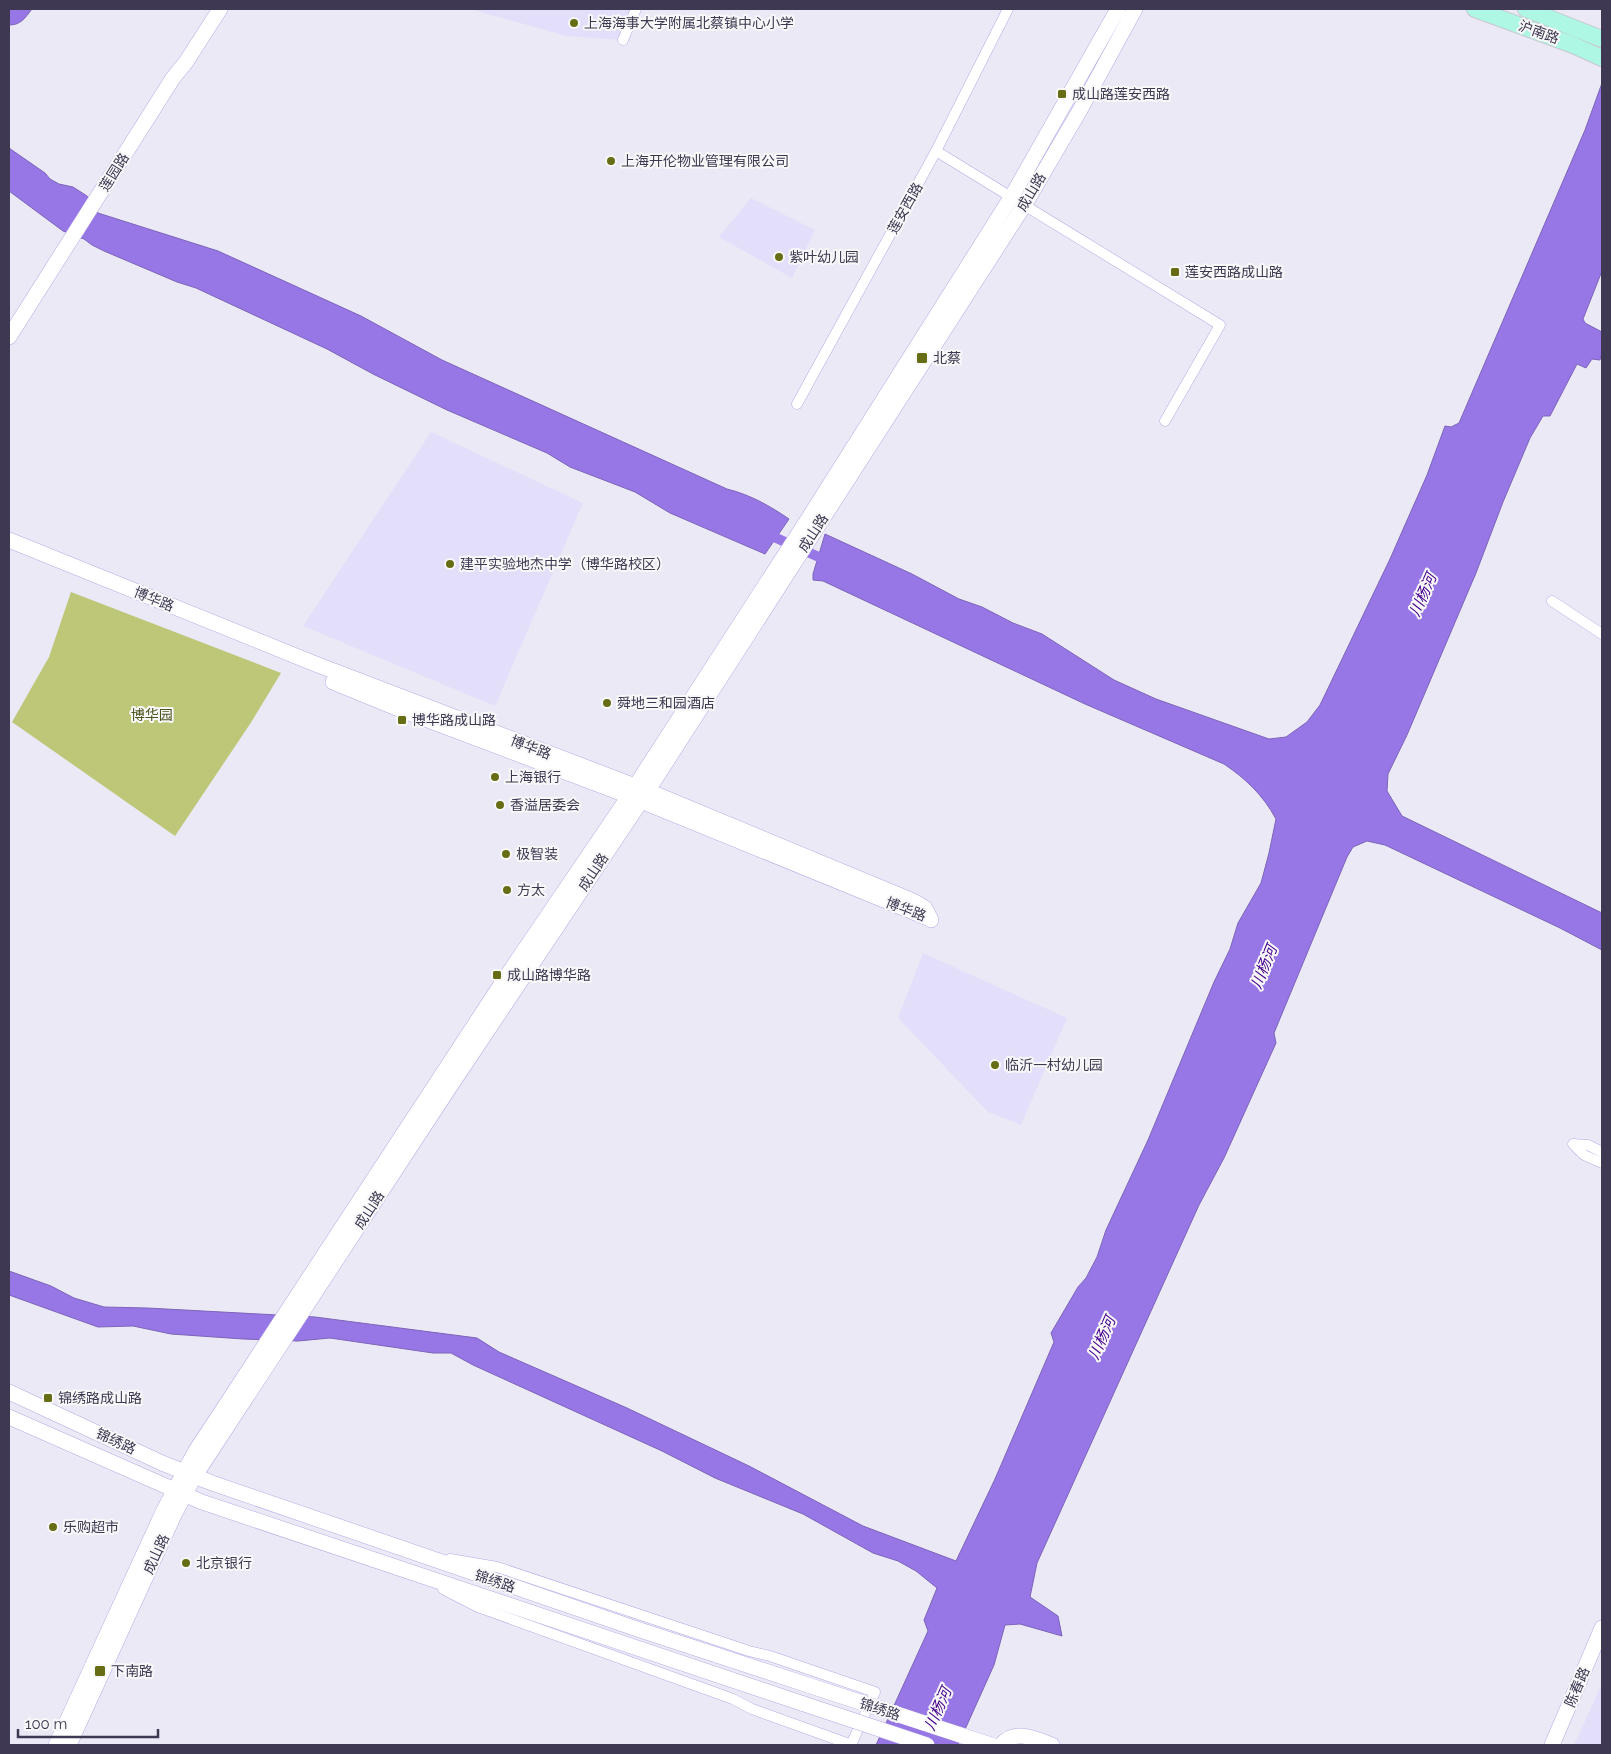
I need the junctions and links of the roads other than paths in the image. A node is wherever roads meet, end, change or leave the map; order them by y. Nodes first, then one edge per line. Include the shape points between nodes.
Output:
1 (220, 9) edge
2 (636, 9) edge
3 (1008, 9) edge
4 (1118, 9) edge
5 (1135, 9) edge
6 (1474, 9) edge
7 (1526, 9) edge
8 (1602, 39) edge
9 (623, 40) dead end
10 (1602, 58) edge
11 (936, 151) junction
12 (1018, 200) junction
13 (9, 337) edge
14 (797, 404) dead end
15 (1165, 421) dead end
16 (9, 540) edge
17 (9, 551) edge
18 (1552, 601) dead end
19 (1602, 634) edge
20 (638, 794) junction
21 (1602, 1152) edge
22 (1602, 1163) edge
23 (9, 1392) edge
24 (9, 1417) edge
25 (188, 1474) junction
26 (179, 1492) junction
27 (420, 1555) junction
28 (411, 1572) junction
29 (1602, 1628) edge
30 (56, 1745) edge
31 (69, 1745) edge
32 (852, 1745) edge
33 (927, 1745) edge
34 (991, 1745) edge
35 (1002, 1745) edge
36 (1052, 1745) edge
37 (1552, 1745) edge

1 - 13 main road, 莲园路
2 - 9 street
3 - 11 street, 莲安西路
4 - 12 main road, 成山路
5 - 12 main road, 成山路 via 1084,102
6 - 10 main road, 沪南路
7 - 8 main road, 沪南路
11 - 12 street
11 - 14 street, 莲安西路
12 - 15 street via 1220,324
12 - 20 main road, 成山路
16 - 20 main road, 博华路
17 - 20 main road, 博华路 via 404,711
18 - 19 street
20 - 20 main road, 博华路 via 931,920 925,908 913,901
20 - 25 main road, 成山路 via 504,980
21 - 22 street via 1588,1145 1573,1144 1584,1155
23 - 25 main road, 锦绣路
24 - 26 main road, 锦绣路
25 - 26 main road, 成山路
25 - 27 main road, 锦绣路
26 - 28 main road, 锦绣路
26 - 30 main road, 成山路
26 - 31 main road, 成山路
27 - 32 street via 497,1566 875,1692
27 - 34 main road, 锦绣路, bridge
28 - 32 street via 478,1607
28 - 33 main road, 锦绣路, bridge
29 - 37 main road, 陈春路
35 - 36 main road via 1014,1736 1025,1735

